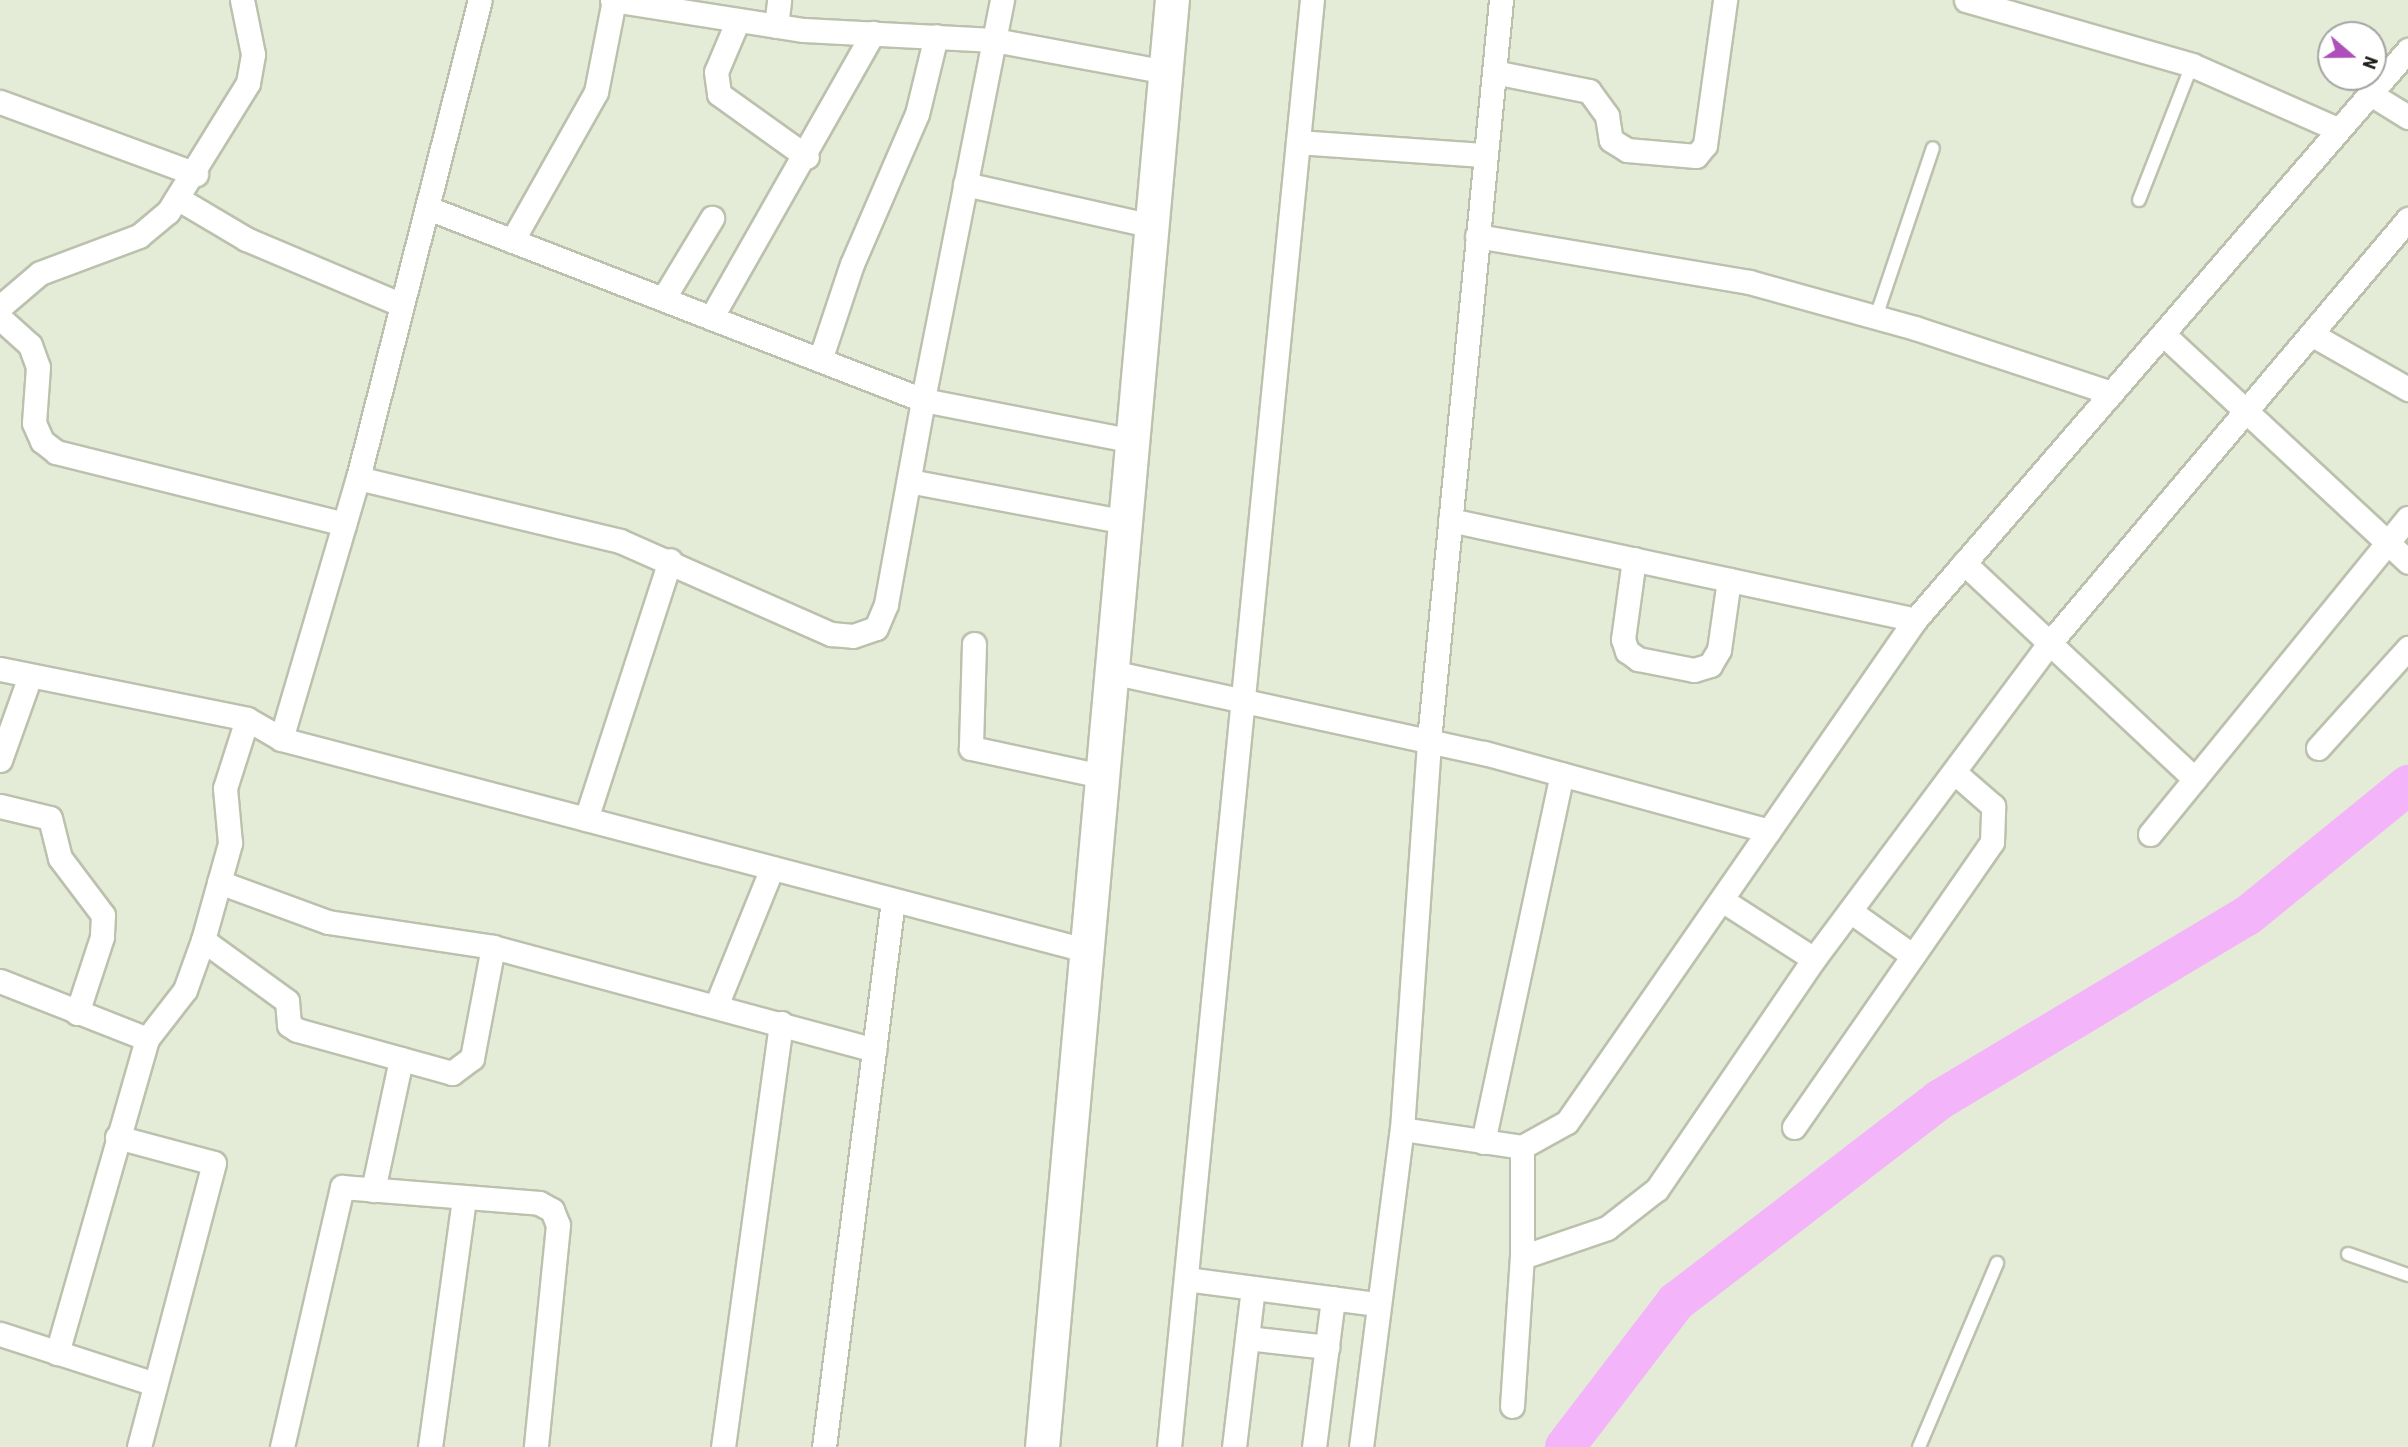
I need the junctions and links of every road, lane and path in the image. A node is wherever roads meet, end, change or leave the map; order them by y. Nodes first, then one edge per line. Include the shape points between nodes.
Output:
1 (242, 0) edge
2 (480, 0) edge
3 (613, 0) edge
4 (779, 0) edge
5 (1002, 0) edge
6 (1172, 0) edge
7 (1312, 0) edge
8 (1501, 0) edge
9 (1725, 0) edge
10 (1966, 0) edge
11 (2006, 5) edge
12 (738, 20) junction
13 (776, 26) junction
14 (873, 33) junction
15 (936, 36) junction
16 (994, 40) junction
17 (2408, 50) edge
18 (2192, 65) junction
19 (1166, 72) junction
20 (1494, 72) junction
21 (2369, 93) junction
22 (0, 102) edge
23 (2408, 117) edge
24 (2337, 129) junction
25 (1298, 142) junction
26 (1933, 148) dead end
27 (1486, 155) junction
28 (807, 157) junction
29 (196, 174) junction
30 (965, 184) junction
31 (177, 198) junction
32 (2138, 200) dead end
33 (428, 208) junction
34 (712, 218) dead end
35 (2407, 223) edge
36 (1153, 226) junction
37 (1478, 236) junction
38 (512, 241) junction
39 (663, 299) junction
40 (402, 305) junction
41 (0, 307) edge
42 (1876, 317) junction
43 (0, 318) edge
44 (711, 318) junction
45 (2163, 334) junction
46 (2311, 334) junction
47 (820, 360) junction
48 (2408, 389) edge
49 (2112, 393) junction
50 (923, 400) junction
51 (2247, 409) junction
52 (1134, 441) junction
53 (358, 478) junction
54 (909, 481) junction
55 (2408, 518) edge
56 (1450, 520) junction
57 (1126, 522) junction
58 (344, 524) junction
59 (2388, 541) junction
60 (1634, 559) junction
61 (670, 560) junction
62 (2408, 562) edge
63 (1965, 563) junction
64 (1729, 580) junction
65 (1915, 620) junction
66 (974, 644) dead end
67 (2048, 645) junction
68 (2408, 648) edge
69 (0, 669) edge
70 (1111, 672) junction
71 (30, 676) junction
72 (1242, 698) junction
73 (247, 719) junction
74 (281, 739) junction
75 (1429, 740) junction
76 (2318, 748) dead end
77 (0, 760) edge
78 (1954, 772) junction
79 (1562, 774) junction
80 (1102, 776) junction
81 (2195, 779) junction
82 (0, 806) edge
83 (586, 819) junction
84 (1769, 831) junction
85 (2150, 834) dead end
86 (772, 868) junction
87 (219, 882) junction
88 (893, 900) junction
89 (1722, 900) junction
90 (1850, 912) junction
91 (204, 940) junction
92 (493, 947) junction
93 (1086, 950) junction
94 (1913, 956) junction
95 (1814, 959) junction
96 (0, 981) edge
97 (716, 1006) junction
98 (77, 1013) junction
99 (781, 1023) junction
100 (148, 1039) junction
101 (874, 1050) junction
102 (401, 1059) junction
103 (1794, 1127) dead end
104 (1402, 1129) junction
105 (117, 1137) junction
106 (1483, 1142) junction
107 (1522, 1147) junction
108 (373, 1190) junction
109 (464, 1200) junction
110 (2348, 1254) dead end
111 (1522, 1257) junction
112 (1997, 1263) dead end
113 (2408, 1275) edge
114 (1186, 1279) junction
115 (1253, 1288) junction
116 (1333, 1298) junction
117 (1377, 1304) junction
118 (0, 1334) edge
119 (1247, 1338) junction
120 (1327, 1347) junction
121 (57, 1353) junction
122 (155, 1384) junction
123 (1512, 1406) dead end
124 (139, 1447) edge
125 (282, 1447) edge
126 (430, 1447) edge
127 (536, 1447) edge
128 (723, 1447) edge
129 (824, 1447) edge
130 (1042, 1447) edge
131 (1169, 1447) edge
132 (1234, 1447) edge
133 (1314, 1447) edge
134 (1361, 1447) edge
135 (1919, 1447) edge

1 - 29 street via 253,54 248,83
2 - 33 street
3 - 12 street
3 - 38 street via 596,92
4 - 13 street
5 - 16 street
6 - 19 main road
7 - 25 street
8 - 20 street
9 - 20 street via 1705,145 1696,156 1627,150 1611,140 1607,116 1589,91
10 - 11 street
11 - 18 street
12 - 13 street
12 - 28 street via 715,86 734,107
13 - 14 street
14 - 15 street
14 - 28 street
15 - 16 street
15 - 47 street via 917,114 852,264
16 - 19 street
16 - 30 street
17 - 21 street
18 - 24 street
18 - 32 lane
19 - 36 main road
20 - 27 street
21 - 23 street
21 - 24 street
22 - 29 street
24 - 45 street
25 - 27 street
25 - 72 street
26 - 42 lane
27 - 37 street
28 - 44 street
29 - 31 street
30 - 36 street
30 - 50 street
31 - 40 street via 246,239
31 - 41 street via 139,236 61,262
33 - 38 street
33 - 40 street
34 - 39 street
35 - 46 street
36 - 52 main road
37 - 42 street via 1749,282
37 - 56 street
38 - 39 street
39 - 44 street
40 - 53 street
42 - 49 street
43 - 58 street via 30,345 38,367 34,423 55,452
44 - 47 street
45 - 49 street
45 - 51 street
46 - 48 street
46 - 51 street
47 - 50 street
49 - 63 street
50 - 52 street
50 - 54 street
51 - 59 street
51 - 67 street
52 - 57 main road
53 - 58 street
53 - 61 street via 620,541
54 - 57 street
54 - 61 street via 886,604 876,628 864,634 831,634
55 - 59 street
56 - 60 street
56 - 75 street
57 - 70 main road
58 - 74 street
59 - 62 street
59 - 81 street
60 - 64 street
60 - 64 street via 1623,639 1627,651 1638,659 1694,670 1710,666 1719,650
61 - 83 street
63 - 65 street
63 - 67 street
64 - 65 street
65 - 84 street
66 - 80 street via 971,748
67 - 78 street
67 - 81 street
68 - 76 street
69 - 71 street
70 - 72 street
70 - 80 main road
71 - 73 street
71 - 77 street
72 - 75 street
72 - 114 street
73 - 74 street
73 - 87 street via 225,788 230,843
74 - 83 street
75 - 79 street
75 - 104 street
78 - 90 street
78 - 94 street via 1993,806 1997,830
79 - 84 street
79 - 106 street
80 - 93 main road
81 - 85 street
82 - 98 street via 50,818 60,858 103,915 102,937
83 - 86 street
84 - 89 street
86 - 88 street
86 - 97 street
87 - 91 street
87 - 92 street via 328,922
88 - 93 street
88 - 101 street
89 - 95 street
89 - 107 street via 1567,1122
90 - 94 street
90 - 95 street
91 - 100 street via 179,1000
91 - 102 street via 286,1000 289,1025 296,1030
92 - 97 street
92 - 102 street via 472,1058 464,1069 452,1073
93 - 130 main road
94 - 103 street
95 - 111 street via 1643,1204 1607,1228
96 - 98 street
97 - 99 street
98 - 100 street
99 - 101 street
99 - 128 street
100 - 105 street
101 - 129 street
102 - 108 street
104 - 106 street
104 - 117 street
105 - 121 street
105 - 122 street via 214,1163
106 - 107 street
107 - 111 street
108 - 109 street
108 - 125 street via 342,1188
109 - 126 street
109 - 127 street via 539,1203 552,1210 558,1225
110 - 113 lane
111 - 123 street
112 - 135 lane
114 - 115 street
114 - 131 street
115 - 116 street
115 - 119 street
116 - 117 street
116 - 120 street
117 - 134 street
118 - 121 street
119 - 120 street
119 - 132 street
120 - 133 street
121 - 122 street
122 - 124 street

